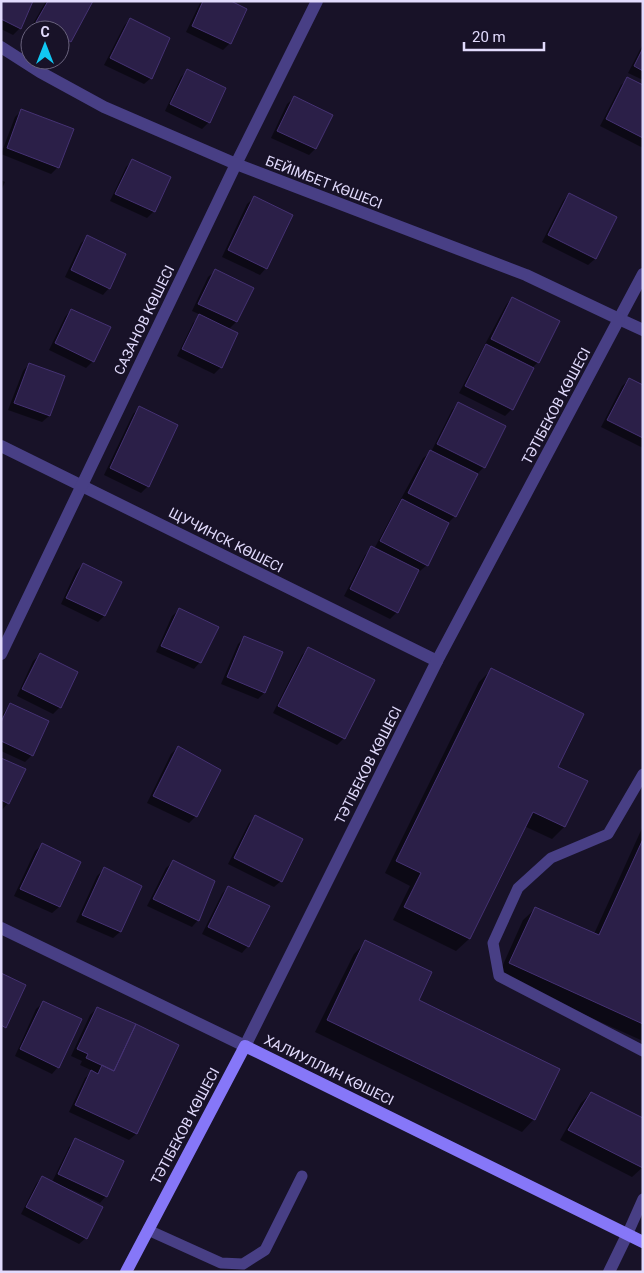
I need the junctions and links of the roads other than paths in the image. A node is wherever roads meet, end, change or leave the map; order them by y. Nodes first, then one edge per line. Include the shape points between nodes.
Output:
1 (317, 1) edge
2 (1, 47) edge
3 (236, 164) junction
4 (643, 274) edge
5 (619, 319) junction
6 (643, 330) edge
7 (1, 446) edge
8 (81, 484) junction
9 (1, 654) edge
10 (437, 661) junction
11 (643, 774) edge
12 (1, 928) edge
13 (245, 1046) junction
14 (643, 1051) edge
15 (302, 1176) dead end
16 (643, 1199) edge
17 (148, 1230) junction
18 (627, 1235) junction
19 (643, 1242) edge
20 (126, 1272) edge
21 (610, 1272) edge

1 - 3 street, САЗАНОВ КӨШЕСІ
2 - 3 street, БЕЙІМБЕТ КӨШЕСІ via 104,107
3 - 5 street, БЕЙІМБЕТ КӨШЕСІ via 526,275
3 - 8 street, САЗАНОВ КӨШЕСІ
4 - 5 street, ТӘТІБЕКОВ КӨШЕСІ
5 - 6 street, БЕЙІМБЕТ КӨШЕСІ
5 - 10 street, ТӘТІБЕКОВ КӨШЕСІ
7 - 8 street, ЩУЧИНСК КӨШЕСІ
8 - 9 street, САЗАНОВ КӨШЕСІ
8 - 10 street, ЩУЧИНСК КӨШЕСІ
10 - 13 street, ТӘТІБЕКОВ КӨШЕСІ
11 - 14 lane via 608,834 551,858 518,888 493,943 499,976
12 - 13 street, ХАЛИУЛЛИН КӨШЕСІ
13 - 17 main road, ТӘТІБЕКОВ КӨШЕСІ
13 - 18 main road, ХАЛИУЛЛИН КӨШЕСІ
15 - 17 lane via 265,1250 243,1264 221,1263
16 - 18 lane
17 - 20 main road, ТӘТІБЕКОВ КӨШЕСІ
18 - 19 main road, ХАЛИУЛЛИН КӨШЕСІ
18 - 21 street

